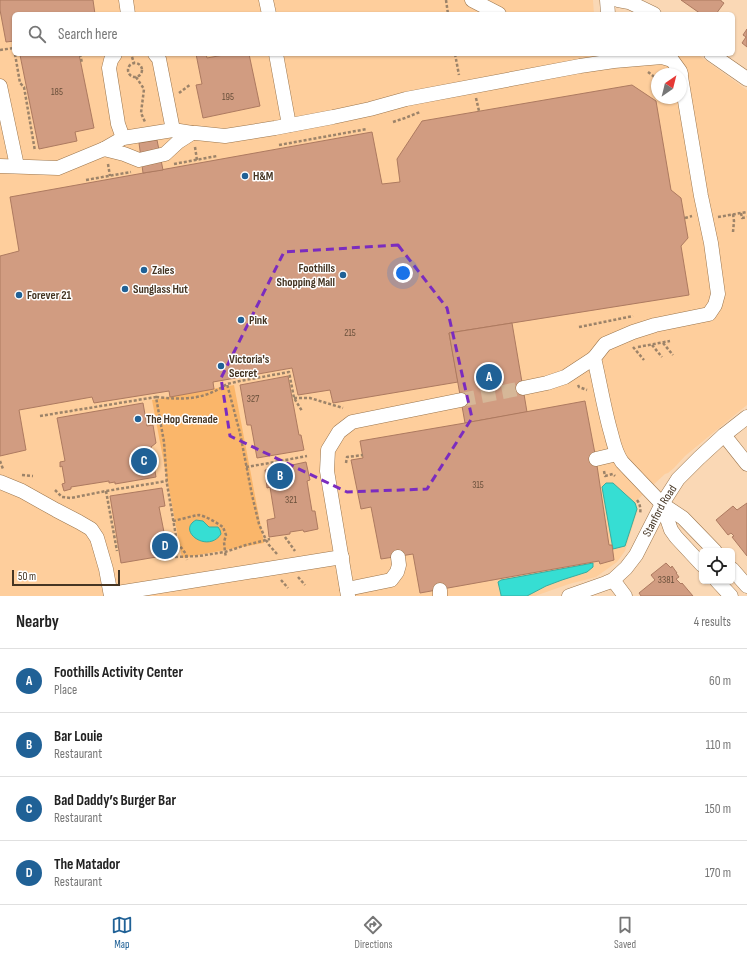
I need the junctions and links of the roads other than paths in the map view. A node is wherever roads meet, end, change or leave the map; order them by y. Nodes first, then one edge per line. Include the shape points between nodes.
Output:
1 (126, 0) edge
2 (266, 0) edge
3 (472, 0) edge
4 (607, 0) edge
5 (618, 0) edge
6 (128, 12) edge
7 (269, 12) edge
8 (495, 12) edge
9 (608, 12) edge
10 (650, 12) edge
11 (113, 56) edge
12 (276, 56) edge
13 (714, 56) edge
14 (150, 58) edge
15 (614, 58) edge
16 (579, 60) edge
17 (678, 68) edge
18 (747, 79) edge
19 (0, 86) edge
20 (686, 104) edge
21 (289, 125) junction
22 (173, 130) junction
23 (123, 138) junction
24 (193, 139) junction
25 (106, 155) junction
26 (0, 166) edge
27 (17, 166) junction
28 (594, 358) junction
29 (523, 388) tunnel mouth
30 (461, 400) tunnel mouth
31 (747, 417) edge
32 (724, 435) junction
33 (617, 454) junction
34 (600, 464) road end
35 (747, 464) edge
36 (0, 482) edge
37 (662, 504) junction
38 (712, 548) edge
39 (398, 556) dead end
40 (342, 557) junction
41 (699, 562) edge
42 (735, 572) edge
43 (612, 580) junction
44 (720, 584) edge
45 (747, 586) edge
46 (348, 593) edge
47 (111, 595) edge
48 (569, 596) edge
49 (625, 596) edge
50 (731, 596) edge

1 - 6 street
2 - 7 street
3 - 8 street
4 - 9 street
5 - 10 street via 629,2
11 - 23 street via 109,68 118,124
12 - 21 street
13 - 18 street
14 - 22 street via 159,59
15 - 16 street
15 - 17 street via 662,57 672,60
16 - 21 street via 370,109
19 - 27 street
20 - 28 street via 718,294 715,305 709,314 655,325 605,344
21 - 24 street via 224,136 196,133
22 - 23 street
22 - 24 street
23 - 25 street
24 - 25 street via 178,142 165,154 139,160 124,154
25 - 27 street via 58,168
26 - 27 street
28 - 29 street via 565,377
28 - 33 street via 606,417
30 - 40 street via 352,422 339,432 328,450 327,471
31 - 32 street, Stanford Road
32 - 35 street
32 - 37 street, Stanford Road via 678,479
33 - 34 street
33 - 37 street
36 - 47 street via 22,491 91,529 97,538
37 - 38 street via 683,518
37 - 41 street via 671,530
37 - 43 street, Stanford Road via 636,555
39 - 46 street via 397,572 391,580
40 - 46 street
40 - 47 street
42 - 45 street
43 - 48 street, Stanford Road
43 - 49 street
44 - 50 street

